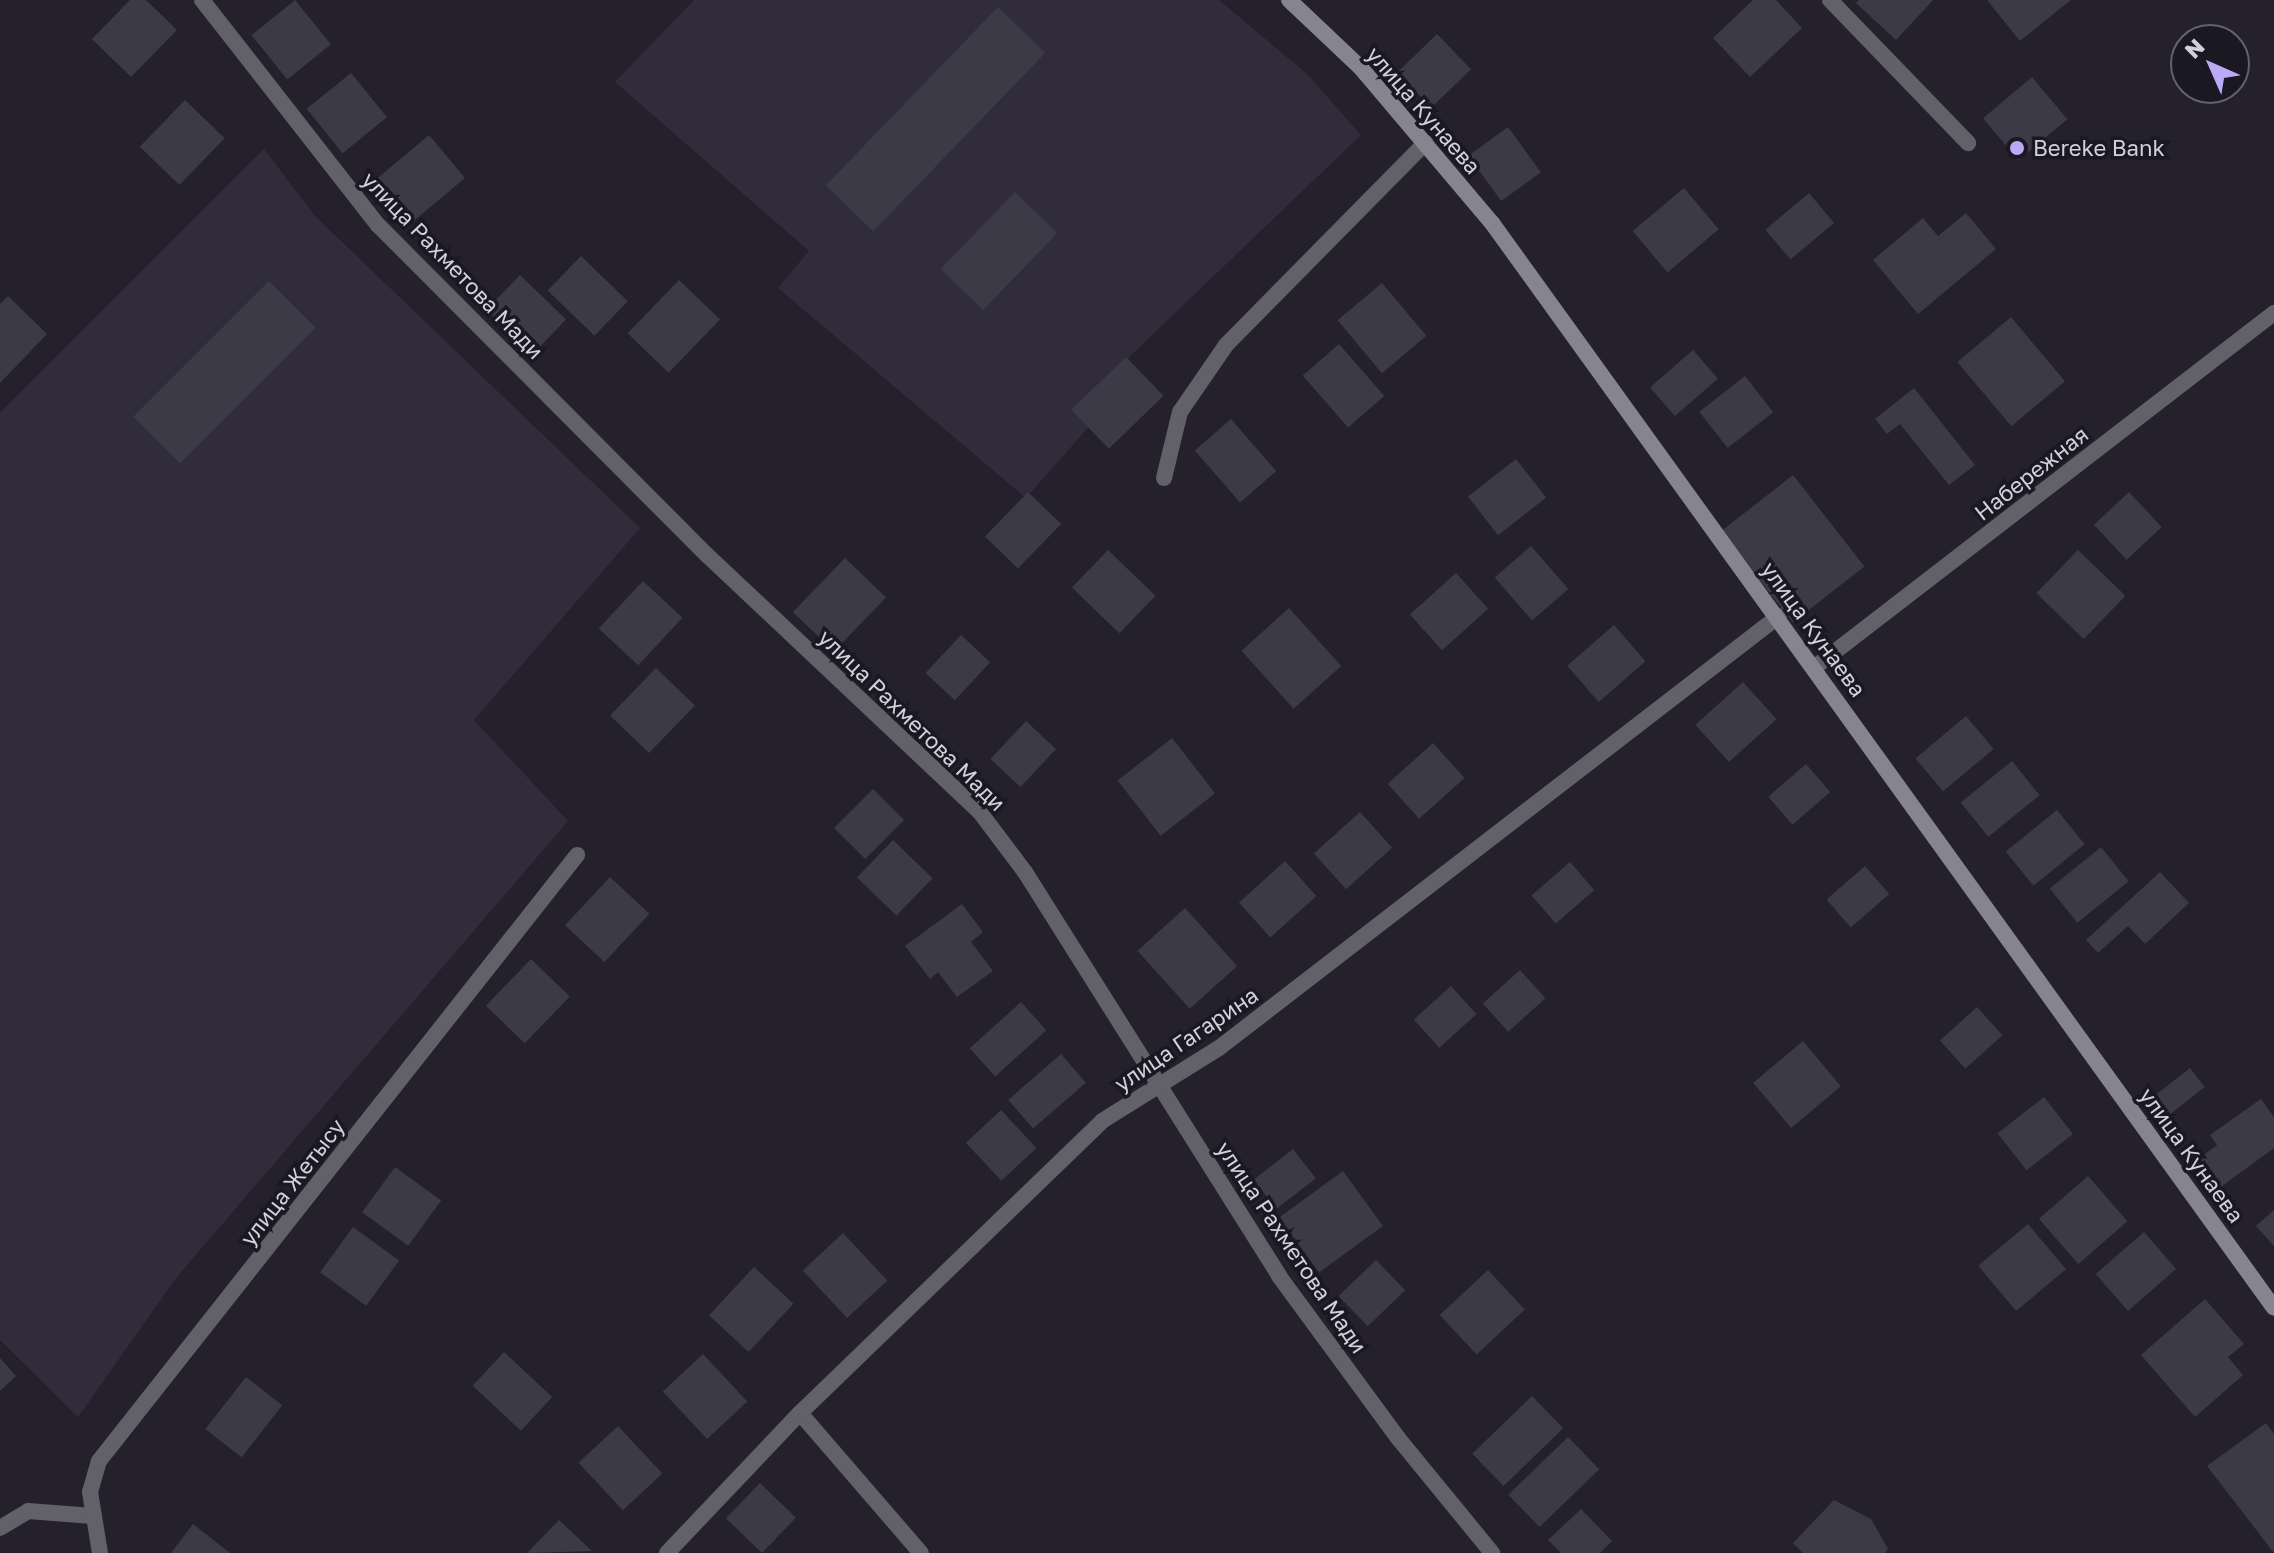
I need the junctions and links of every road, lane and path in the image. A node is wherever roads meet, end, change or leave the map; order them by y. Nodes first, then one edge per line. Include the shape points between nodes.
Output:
1 (202, 0) edge
2 (1289, 0) edge
3 (1830, 0) edge
4 (1425, 143) junction
5 (1968, 143) dead end
6 (2274, 313) edge
7 (1164, 478) dead end
8 (1779, 616) junction
9 (1815, 667) junction
10 (577, 855) dead end
11 (1161, 1087) junction
12 (2274, 1308) edge
13 (800, 1413) junction
14 (93, 1516) junction
15 (0, 1528) edge
16 (100, 1553) edge
17 (667, 1553) edge
18 (921, 1553) edge
19 (1492, 1553) edge

1 - 11 street, улица Рахметова Мади via 378,225 707,555 979,811 1025,872
2 - 4 main road, улица Кунаева via 1361,68
3 - 5 street
4 - 7 street via 1226,345 1180,412
4 - 8 main road, улица Кунаева via 1492,223
6 - 9 street, Набережная
8 - 9 main road, улица Кунаева
8 - 11 street, улица Гагарина via 1219,1048
9 - 12 main road, улица Кунаева
10 - 14 street, улица Жетысу via 99,1461 90,1492
11 - 13 street, улица Гагарина via 1102,1121
11 - 19 street, улица Рахметова Мади via 1279,1276 1398,1438
13 - 17 street, улица Гагарина
13 - 18 street
14 - 15 street via 28,1511
14 - 16 street, улица Жетысу

